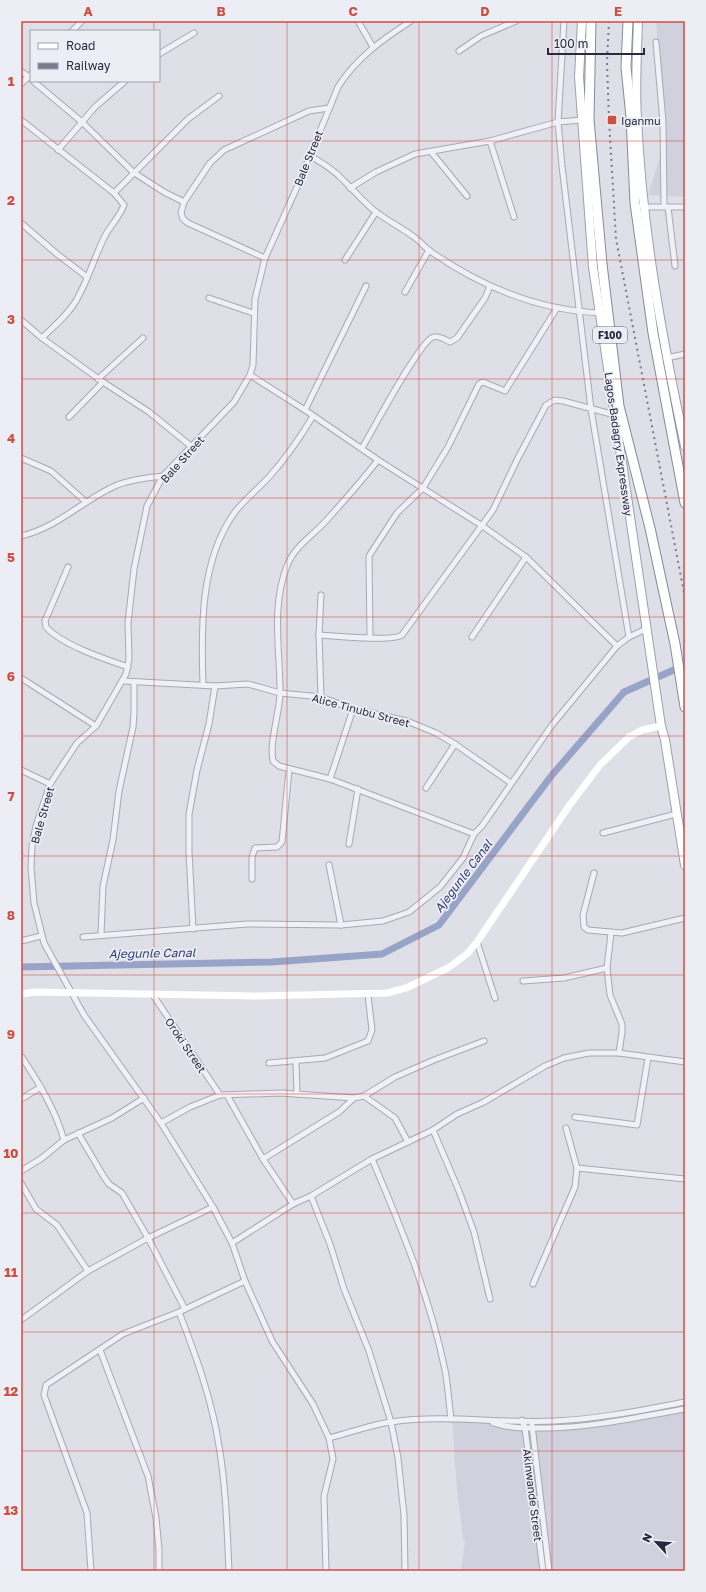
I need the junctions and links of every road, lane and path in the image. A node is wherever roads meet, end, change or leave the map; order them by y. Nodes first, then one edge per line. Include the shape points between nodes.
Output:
1 (82, 21) edge
2 (358, 21) edge
3 (411, 21) edge
4 (516, 21) edge
5 (564, 21) edge
6 (582, 21) edge
7 (591, 21) edge
8 (628, 21) edge
9 (638, 21) edge
10 (73, 30) edge
11 (194, 33) dead end
12 (656, 42) dead end
13 (373, 47) junction
14 (459, 51) dead end
15 (160, 53) edge
16 (21, 71) edge
17 (30, 77) edge
18 (30, 79) edge
19 (36, 82) edge
20 (124, 82) edge
21 (21, 84) edge
22 (219, 96) dead end
23 (329, 108) junction
24 (21, 120) edge
25 (582, 120) junction
26 (82, 122) junction
27 (558, 122) junction
28 (490, 141) junction
29 (58, 150) junction
30 (432, 153) junction
31 (309, 155) junction
32 (133, 172) junction
33 (350, 188) junction
34 (114, 193) junction
35 (467, 196) dead end
36 (184, 202) junction
37 (644, 206) junction
38 (666, 206) junction
39 (685, 207) edge
40 (376, 212) junction
41 (514, 217) dead end
42 (21, 223) edge
43 (429, 250) junction
44 (265, 258) junction
45 (345, 260) dead end
46 (675, 266) dead end
47 (87, 277) junction
48 (366, 286) dead end
49 (490, 286) junction
50 (405, 292) dead end
51 (209, 298) dead end
52 (557, 308) junction
53 (253, 312) junction
54 (579, 312) junction
55 (600, 313) junction
56 (21, 320) edge
57 (42, 338) junction
58 (143, 338) dead end
59 (685, 354) edge
60 (666, 358) junction
61 (250, 375) junction
62 (101, 381) junction
63 (591, 409) junction
64 (305, 410) junction
65 (615, 415) junction
66 (313, 416) junction
67 (69, 417) dead end
68 (685, 446) edge
69 (192, 447) junction
70 (362, 448) junction
71 (21, 458) edge
72 (378, 460) junction
73 (163, 476) junction
74 (423, 488) junction
75 (86, 502) junction
76 (685, 503) edge
77 (482, 525) junction
78 (21, 536) edge
79 (526, 557) junction
80 (68, 568) dead end
81 (321, 595) dead end
82 (646, 629) junction
83 (319, 635) junction
84 (370, 637) junction
85 (472, 637) dead end
86 (628, 637) junction
87 (617, 646) junction
88 (128, 667) junction
89 (21, 678) edge
90 (123, 681) junction
91 (134, 682) junction
92 (204, 685) junction
93 (215, 686) junction
94 (280, 693) junction
95 (321, 697) junction
96 (685, 707) edge
97 (354, 709) junction
98 (96, 726) junction
99 (661, 726) junction
100 (455, 744) junction
101 (21, 770) edge
102 (289, 770) junction
103 (330, 779) junction
104 (511, 783) junction
105 (50, 784) junction
106 (426, 788) dead end
107 (358, 789) junction
108 (676, 814) junction
109 (603, 833) dead end
110 (474, 834) junction
111 (349, 844) dead end
112 (685, 864) edge
113 (329, 865) dead end
114 (594, 873) dead end
115 (252, 879) dead end
116 (685, 918) edge
117 (341, 925) junction
118 (193, 929) junction
119 (611, 933) junction
120 (101, 935) junction
121 (41, 936) junction
122 (83, 937) dead end
123 (21, 941) edge
124 (477, 942) junction
125 (607, 968) junction
126 (523, 981) dead end
127 (21, 994) edge
128 (71, 994) junction
129 (153, 995) junction
130 (368, 995) junction
131 (495, 998) dead end
132 (484, 1041) dead end
133 (619, 1053) junction
134 (21, 1056) edge
135 (648, 1058) junction
136 (296, 1062) junction
137 (685, 1062) edge
138 (269, 1063) dead end
139 (41, 1087) junction
140 (297, 1094) junction
141 (220, 1095) junction
142 (227, 1095) junction
143 (364, 1096) junction
144 (144, 1098) junction
145 (354, 1098) junction
146 (21, 1099) edge
147 (575, 1117) dead end
148 (161, 1123) junction
149 (566, 1128) dead end
150 (433, 1130) junction
151 (78, 1133) junction
152 (64, 1140) junction
153 (408, 1142) junction
154 (263, 1159) junction
155 (372, 1159) junction
156 (577, 1168) junction
157 (21, 1171) edge
158 (685, 1178) edge
159 (21, 1183) edge
160 (311, 1196) junction
161 (293, 1204) junction
162 (213, 1207) junction
163 (148, 1238) junction
164 (232, 1243) junction
165 (88, 1271) junction
166 (245, 1281) junction
167 (533, 1284) dead end
168 (490, 1298) dead end
169 (185, 1309) junction
170 (179, 1312) junction
171 (21, 1320) edge
172 (100, 1350) junction
173 (685, 1402) edge
174 (685, 1409) edge
175 (451, 1419) junction
176 (522, 1420) junction
177 (531, 1421) junction
178 (391, 1422) junction
179 (490, 1422) junction
180 (525, 1428) junction
181 (532, 1428) junction
182 (329, 1438) junction
183 (91, 1571) edge
184 (159, 1571) edge
185 (229, 1571) edge
186 (326, 1571) edge
187 (405, 1571) edge
188 (543, 1571) edge
189 (549, 1571) edge

1 - 10 street
2 - 13 street
3 - 13 street, Bale Street
4 - 14 street via 481,36
5 - 27 street
6 - 25 main road, Lagos-Badagry Expressway via 579,77
7 - 96 highway, Lagos-Badagry Expressway / F100 via 589,120 602,264 619,406 650,528 675,644
8 - 76 highway via 626,66 635,203 653,333
9 - 37 main road via 637,118
11 - 15 street
12 - 38 street via 663,122
13 - 23 street, Bale Street via 344,76
16 - 17 street
18 - 21 street
19 - 26 street
20 - 26 street
22 - 32 street via 188,119
23 - 31 street, Bale Street
23 - 36 street via 309,111 224,150 210,164
24 - 29 street
25 - 27 street
25 - 55 main road, Lagos-Badagry Expressway via 593,267
26 - 29 street
26 - 32 street
27 - 28 street
27 - 54 street
28 - 30 street
28 - 41 street
29 - 34 street
30 - 33 street via 415,154 401,159
30 - 35 street
31 - 33 street via 327,166
31 - 44 street, Bale Street
32 - 34 street
32 - 36 street
33 - 40 street
34 - 47 street via 124,205
36 - 44 street via 181,213 188,223
37 - 38 street
37 - 60 main road
38 - 39 street
38 - 46 street
40 - 43 street via 416,237
40 - 45 street
42 - 47 street
43 - 49 street
43 - 50 street
44 - 53 street, Bale Street
47 - 57 street via 72,308
48 - 64 street
49 - 52 street
49 - 70 street via 485,298 457,338 450,342 432,337 424,345
51 - 53 street
52 - 54 street
52 - 74 street via 505,390 483,382 479,384 448,447
53 - 61 street, Bale Street via 253,365
54 - 55 street
54 - 63 street
55 - 65 main road, Lagos-Badagry Expressway
56 - 57 street
57 - 62 street
58 - 62 street
59 - 60 street
60 - 68 main road
61 - 64 street
61 - 69 street, Bale Street via 234,402
62 - 67 street
62 - 69 street via 149,412
63 - 65 street
63 - 77 street via 555,400 546,405 520,452 493,510
63 - 86 street
64 - 66 street
65 - 82 main road, Lagos-Badagry Expressway
66 - 70 street
66 - 92 street via 300,439 282,462 235,512 217,545 203,610
69 - 73 street, Bale Street
70 - 72 street
71 - 75 street via 51,471
72 - 74 street
72 - 94 street via 326,521 296,551 287,565 281,588 278,625
73 - 75 street via 116,485
73 - 88 street, Bale Street via 147,506 137,546 130,599
74 - 77 street
74 - 84 street via 397,513 369,556
75 - 78 street via 42,529
77 - 79 street
77 - 84 street via 402,635
79 - 85 street
79 - 87 street
80 - 88 street via 45,621 46,627 94,655
81 - 83 street
82 - 86 street
82 - 99 main road, Lagos-Badagry Expressway
83 - 84 street
83 - 95 street
86 - 87 street
87 - 104 street via 574,696
88 - 90 street, Bale Street
89 - 98 street
90 - 91 street, Alice Tinubu Street
90 - 98 street, Bale Street
91 - 92 street, Alice Tinubu Street
91 - 120 street via 133,727 103,886
92 - 93 street, Alice Tinubu Street
93 - 94 street, Alice Tinubu Street via 248,684
93 - 118 street via 189,814
94 - 95 street, Alice Tinubu Street
94 - 102 street via 272,757 275,764
95 - 97 street, Alice Tinubu Street
97 - 100 street, Alice Tinubu Street via 407,721
97 - 103 street
98 - 105 street, Bale Street via 77,743
99 - 108 main road, Lagos-Badagry Expressway
99 - 124 street via 642,730 630,737 600,764 568,806
100 - 104 street, Alice Tinubu Street
100 - 106 street
101 - 105 street
102 - 103 street
102 - 115 street via 282,842 277,848 255,848 252,857
103 - 107 street
104 - 110 street
105 - 121 street, Bale Street via 32,846 32,884
107 - 110 street
107 - 111 street
108 - 109 street
108 - 112 main road, Lagos-Badagry Expressway
110 - 117 street via 463,858 450,876 430,897 409,912 383,921
113 - 117 street
114 - 119 street via 582,914 583,922 588,930
116 - 119 street via 634,931
117 - 118 street via 247,924
118 - 120 street
119 - 125 street
120 - 122 street
121 - 123 street
121 - 128 street, Bale Street
124 - 130 street via 467,954 433,977 387,994
124 - 131 street
125 - 126 street via 564,978
125 - 133 street via 610,995 622,1024
127 - 128 street
128 - 129 street
128 - 144 street, Bale Street via 94,1031
129 - 130 street
129 - 141 street, Oroki Street
130 - 136 street via 372,1030 368,1041 333,1056
132 - 143 street via 395,1077
133 - 135 street
133 - 150 street via 577,1055 545,1066
134 - 139 street
135 - 137 street
135 - 147 street via 637,1125
136 - 138 street
136 - 140 street
139 - 146 street
139 - 152 street via 59,1121
140 - 142 street
140 - 145 street
141 - 142 street
141 - 148 street via 190,1107
142 - 154 street
143 - 145 street
143 - 153 street via 395,1118
144 - 148 street, Bale Street
144 - 151 street via 112,1118
145 - 154 street via 338,1112
148 - 162 street, Bale Street
149 - 156 street
150 - 153 street
150 - 168 street via 460,1191 474,1232
151 - 152 street
151 - 163 street via 109,1184 122,1193
152 - 157 street
153 - 155 street
154 - 161 street
155 - 160 street
155 - 175 street via 399,1223 436,1334 446,1372
156 - 158 street
156 - 167 street via 571,1198
159 - 165 street via 36,1209 57,1225
160 - 161 street
160 - 178 street via 346,1295 369,1350
161 - 164 street
162 - 163 street
162 - 164 street, Bale Street
163 - 165 street
163 - 169 street
164 - 166 street, Bale Street
165 - 171 street
166 - 169 street
166 - 182 street, Bale Street via 272,1341 313,1404
169 - 170 street
170 - 172 street via 123,1334
170 - 185 street via 199,1363 219,1446 226,1500
172 - 183 street via 50,1381 44,1390 87,1513
172 - 184 street via 148,1476 156,1518
173 - 177 street via 601,1417
174 - 181 street via 594,1426
175 - 178 street
175 - 179 street
176 - 177 street
176 - 179 street
176 - 180 street, Akinwande Street
177 - 181 street, Akinwande Street
178 - 182 street
178 - 187 street via 404,1515
179 - 180 street via 506,1427
180 - 181 street
180 - 188 street, Akinwande Street
181 - 189 street, Akinwande Street
182 - 186 street, Bale Street via 333,1459 324,1496

